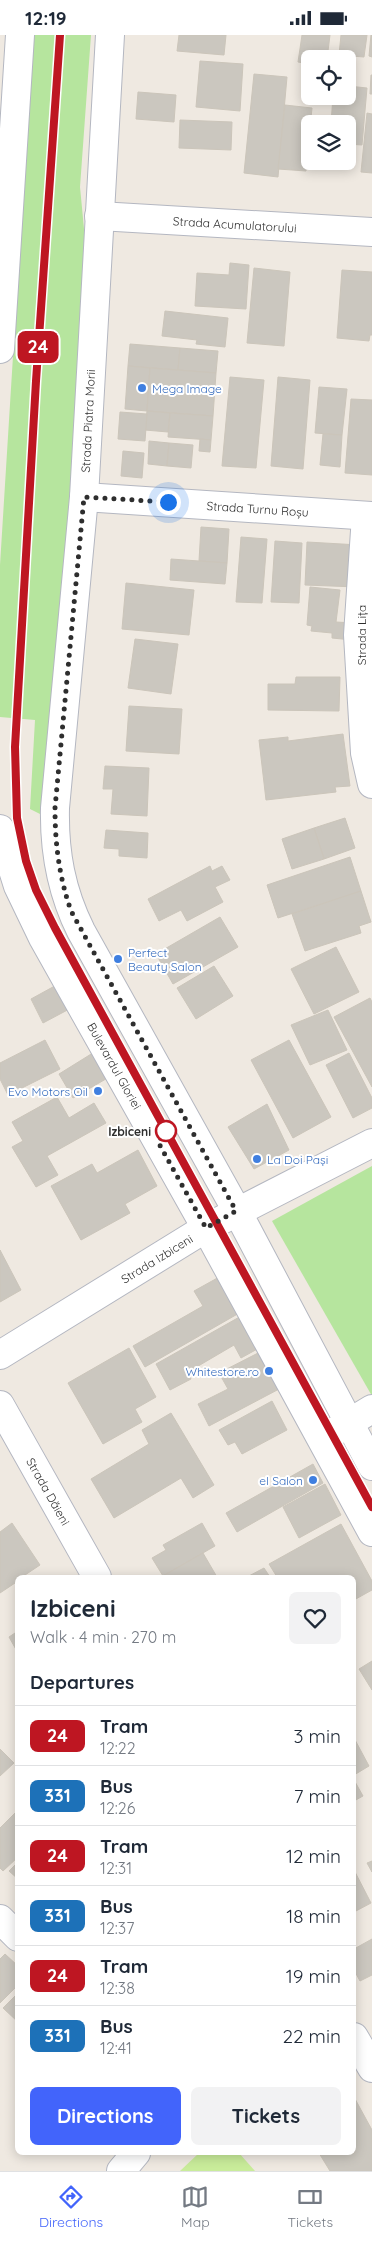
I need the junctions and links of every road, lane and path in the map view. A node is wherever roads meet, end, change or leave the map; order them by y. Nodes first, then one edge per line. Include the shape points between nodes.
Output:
1 (20, 35) edge
2 (110, 35) edge
3 (4, 210) edge
4 (99, 216) junction
5 (372, 232) edge
6 (0, 349) edge
7 (84, 497) junction
8 (369, 516) edge
9 (372, 784) edge
10 (0, 829) edge
11 (0, 865) edge
12 (62, 882) junction
13 (18, 886) junction
14 (372, 1143) edge
15 (236, 1211) junction
16 (206, 1228) junction
17 (0, 1355) edge
18 (0, 1405) edge
19 (372, 1409) edge
20 (348, 1423) junction
21 (322, 1439) junction
22 (372, 1465) edge
23 (372, 1533) edge
24 (96, 1575) edge
25 (0, 1919) edge
26 (15, 1934) edge
27 (356, 2040) edge
28 (372, 2068) edge
29 (134, 2155) edge
30 (121, 2171) edge

1 - 3 street
2 - 4 street, Strada Piatra Morii
3 - 6 street
4 - 5 street, Strada Acumulatorului
4 - 7 street, Strada Piatra Morii
7 - 8 street, Strada Turnu Roșu
7 - 12 street, Strada Piatra Morii via 55,808 55,839
8 - 9 street, Strada Lița via 358,635 366,753
10 - 13 street
11 - 13 street
12 - 13 street
12 - 15 street via 81,931
13 - 16 street, Bulevardul Gloriei via 43,938
14 - 15 street, Strada Izbiceni
15 - 16 street, Strada Izbiceni
15 - 20 street
16 - 17 street, Strada Izbiceni
16 - 21 street, Bulevardul Gloriei
18 - 24 street, Strada Dăieni
19 - 20 street
20 - 21 street
20 - 22 street
21 - 23 street, Bulevardul Gloriei
25 - 26 street
27 - 28 street
29 - 30 street

